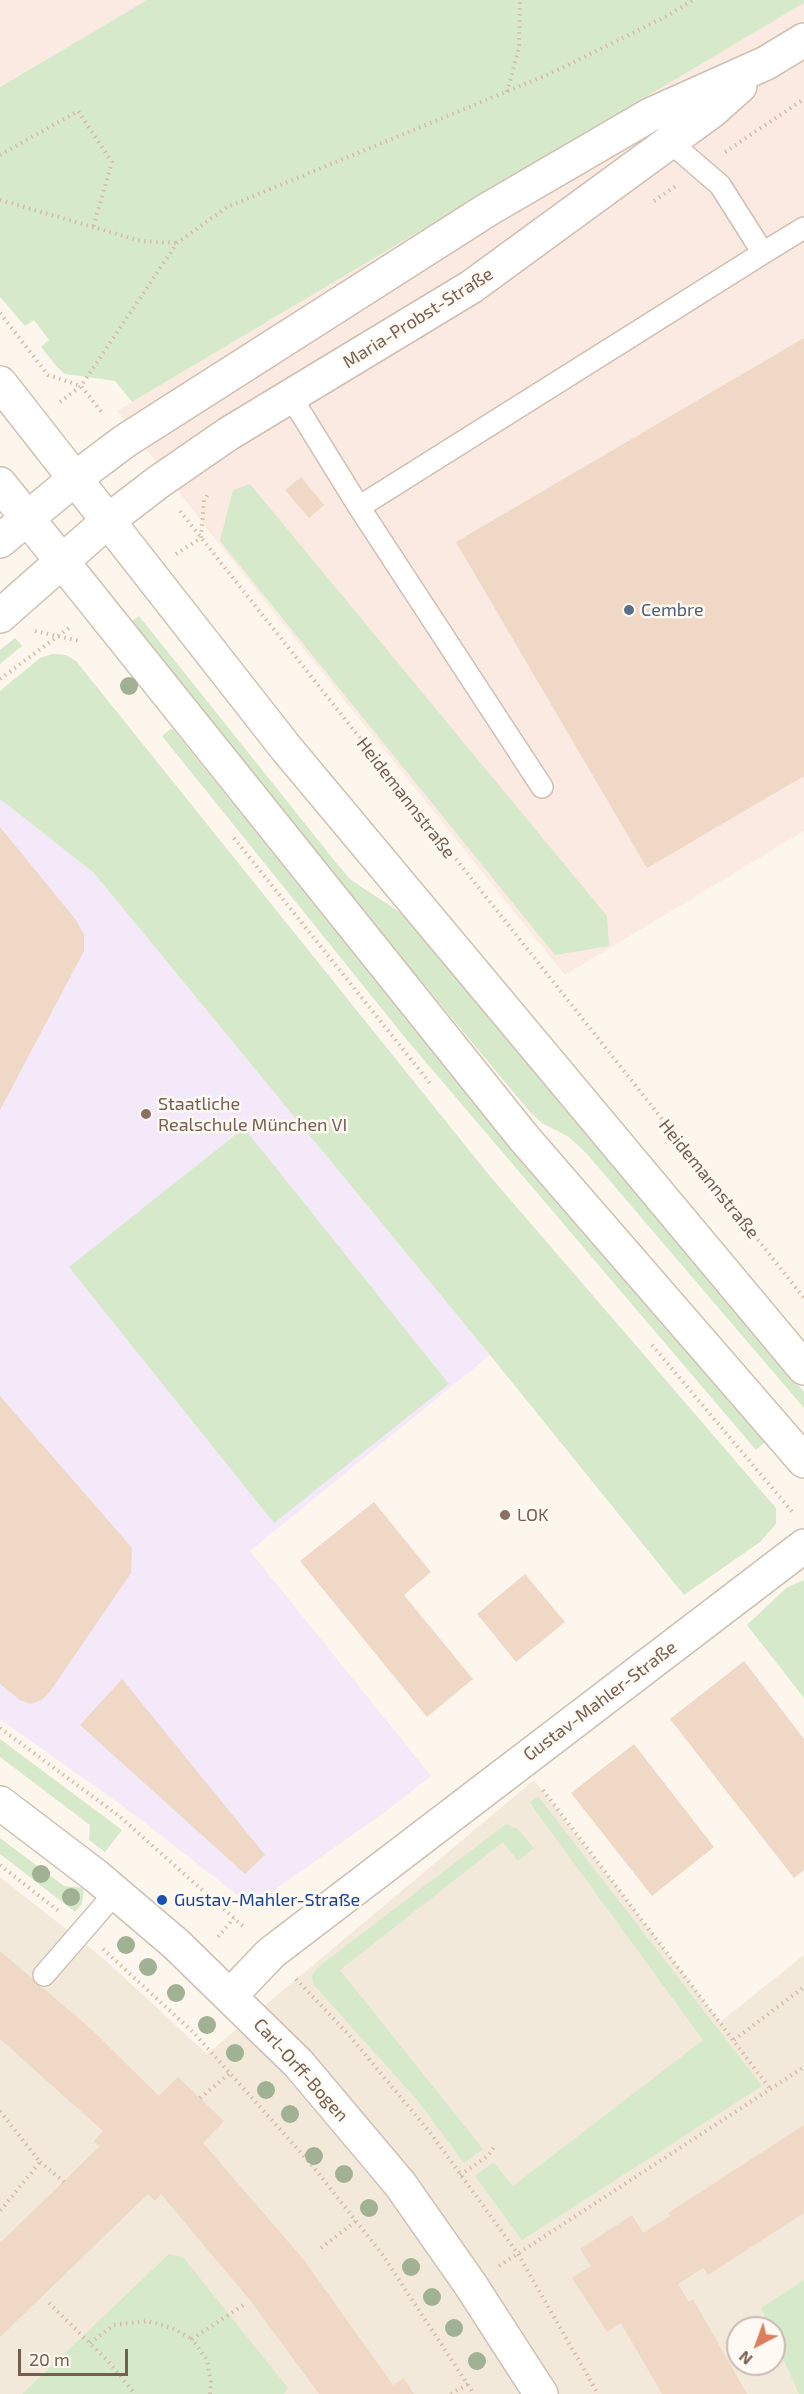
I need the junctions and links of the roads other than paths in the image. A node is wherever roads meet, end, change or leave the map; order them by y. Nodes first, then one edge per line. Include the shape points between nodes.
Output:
1 (804, 40) edge
2 (766, 63) junction
3 (670, 142) junction
4 (804, 228) edge
5 (763, 253) junction
6 (0, 383) edge
7 (291, 397) junction
8 (77, 477) junction
9 (0, 484) edge
10 (360, 507) junction
11 (27, 518) junction
12 (109, 520) junction
13 (0, 541) edge
14 (62, 562) junction
15 (0, 616) edge
16 (542, 787) dead end
17 (804, 1368) edge
18 (804, 1461) edge
19 (804, 1546) edge
20 (0, 1803) edge
21 (116, 1892) junction
22 (44, 1975) dead end
23 (231, 1995) junction
24 (541, 2394) edge

1 - 2 street, Maria-Probst-Straße
2 - 3 street, Maria-Probst-Straße
2 - 8 street, Maria-Probst-Straße via 650,115 548,175 125,441
3 - 5 lane via 720,185
3 - 7 street, Maria-Probst-Straße via 471,287
4 - 5 lane
5 - 10 lane
6 - 8 street
7 - 10 lane
7 - 12 street, Maria-Probst-Straße via 228,434
8 - 11 street, Maria-Probst-Straße
8 - 12 street
9 - 11 street
10 - 16 lane
11 - 13 street, Maria-Probst-Straße
11 - 14 street
12 - 14 street, Maria-Probst-Straße
12 - 17 street via 286,748
14 - 15 street, Maria-Probst-Straße
14 - 18 street via 524,1138
19 - 23 street, Gustav-Mahler-Straße via 271,1953
20 - 21 street, Carl-Orff-Bogen
21 - 22 lane
21 - 23 street, Carl-Orff-Bogen
23 - 24 street, Carl-Orff-Bogen via 299,2064 400,2184

